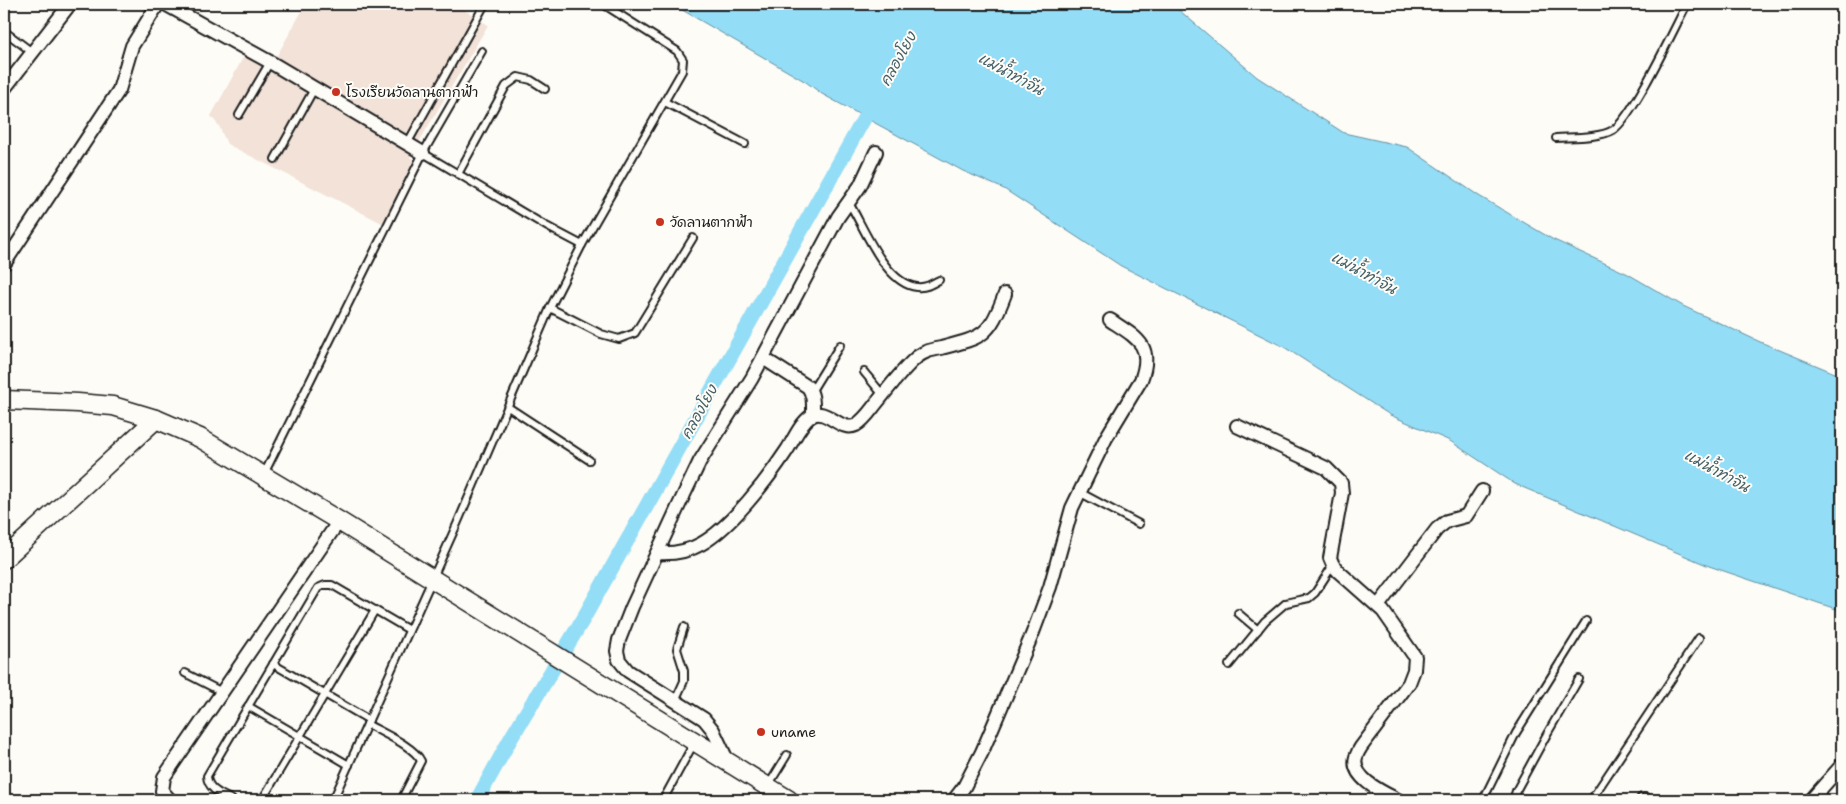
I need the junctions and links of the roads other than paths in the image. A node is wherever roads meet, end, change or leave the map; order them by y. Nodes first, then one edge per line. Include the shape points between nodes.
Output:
1 (70, 4) edge
2 (158, 4) edge
3 (165, 4) edge
4 (485, 4) edge
5 (603, 4) edge
6 (1688, 4) edge
7 (4, 31) edge
8 (482, 51) dead end
9 (32, 52) junction
10 (270, 62) junction
11 (314, 88) junction
12 (4, 89) edge
13 (545, 90) dead end
14 (665, 102) junction
15 (239, 115) dead end
16 (1556, 138) dead end
17 (407, 144) junction
18 (745, 144) dead end
19 (876, 152) dead end
20 (423, 153) junction
21 (275, 159) dead end
22 (458, 174) junction
23 (849, 202) junction
24 (693, 238) dead end
25 (582, 244) junction
26 (4, 264) edge
27 (939, 280) dead end
28 (1005, 294) dead end
29 (550, 308) junction
30 (1110, 320) dead end
31 (840, 345) dead end
32 (763, 358) junction
33 (864, 372) dead end
34 (811, 392) junction
35 (882, 395) junction
36 (4, 400) edge
37 (508, 407) junction
38 (813, 415) junction
39 (156, 419) junction
40 (1237, 426) dead end
41 (589, 460) dead end
42 (263, 476) junction
43 (1482, 491) dead end
44 (1079, 492) junction
45 (339, 521) junction
46 (1139, 524) dead end
47 (657, 553) junction
48 (4, 558) edge
49 (1333, 565) junction
50 (432, 579) junction
51 (1378, 606) junction
52 (375, 610) junction
53 (1238, 613) dead end
54 (1586, 620) dead end
55 (684, 627) dead end
56 (409, 630) junction
57 (1258, 630) junction
58 (1699, 638) dead end
59 (273, 664) junction
60 (1228, 665) dead end
61 (185, 673) dead end
62 (1579, 679) dead end
63 (222, 692) junction
64 (325, 694) junction
65 (675, 701) junction
66 (248, 706) junction
67 (368, 722) junction
68 (299, 736) junction
69 (695, 742) junction
70 (787, 755) dead end
71 (728, 762) junction
72 (349, 765) junction
73 (1842, 765) edge
74 (768, 787) junction
75 (170, 800) edge
76 (232, 800) edge
77 (262, 800) edge
78 (334, 800) edge
79 (401, 800) edge
80 (663, 800) edge
81 (790, 800) edge
82 (954, 800) edge
83 (1398, 800) edge
84 (1483, 800) edge
85 (1514, 800) edge
86 (1591, 800) edge
87 (1811, 800) edge

1 - 9 street
2 - 26 street via 132,46 119,90
3 - 10 street
4 - 17 lane
5 - 14 lane via 677,52 684,60 682,71
6 - 16 lane via 1620,125 1599,134
7 - 9 lane
8 - 20 lane
9 - 12 street
10 - 11 street
10 - 15 lane
11 - 17 street
11 - 21 lane
13 - 22 lane via 531,80 518,77 506,86
14 - 18 lane
14 - 25 lane
17 - 20 street
19 - 23 street
20 - 22 lane
20 - 42 lane
22 - 25 lane
23 - 27 lane via 884,265 901,281 916,287
23 - 32 street
24 - 29 lane via 635,333 619,339 601,334
25 - 29 lane
28 - 35 street via 990,328 976,338 926,350
29 - 37 lane
30 - 44 street via 1139,341 1147,363 1141,380 1106,438
31 - 34 lane
32 - 34 street
32 - 47 street via 700,461
33 - 35 lane
34 - 38 street
35 - 38 street via 855,426 844,426 821,414
36 - 39 street via 113,406
37 - 41 lane
37 - 50 lane
38 - 47 street via 803,424 764,482 715,534 686,550
39 - 42 street via 200,438
39 - 48 street
40 - 49 street via 1326,468 1342,483 1330,558
42 - 45 street
43 - 51 street via 1466,516 1441,524
44 - 46 lane
44 - 82 street via 1032,635 982,752
45 - 50 street
45 - 63 street
47 - 65 street via 632,607 617,651 619,660 628,671
49 - 51 street
49 - 57 lane via 1315,593 1309,598 1286,603
50 - 56 lane
50 - 69 street
51 - 83 street via 1416,662 1409,683 1361,746 1355,764 1367,782
52 - 56 lane
52 - 59 lane via 325,584 318,588
52 - 64 lane
53 - 57 lane
54 - 84 lane via 1516,733
55 - 65 lane via 677,649 684,681
56 - 67 lane
57 - 60 lane
58 - 86 lane
59 - 64 lane
59 - 66 lane
61 - 63 lane
62 - 85 lane via 1542,742
63 - 75 street via 164,777 162,791
64 - 67 lane
64 - 68 lane
65 - 71 street via 704,719 714,730
66 - 68 lane
66 - 76 lane via 207,776 212,789
67 - 72 lane
67 - 79 lane via 409,748 421,761
68 - 72 lane
68 - 77 lane
69 - 71 street
69 - 80 lane
70 - 74 lane
71 - 74 street
72 - 78 lane
73 - 87 street
74 - 81 street

